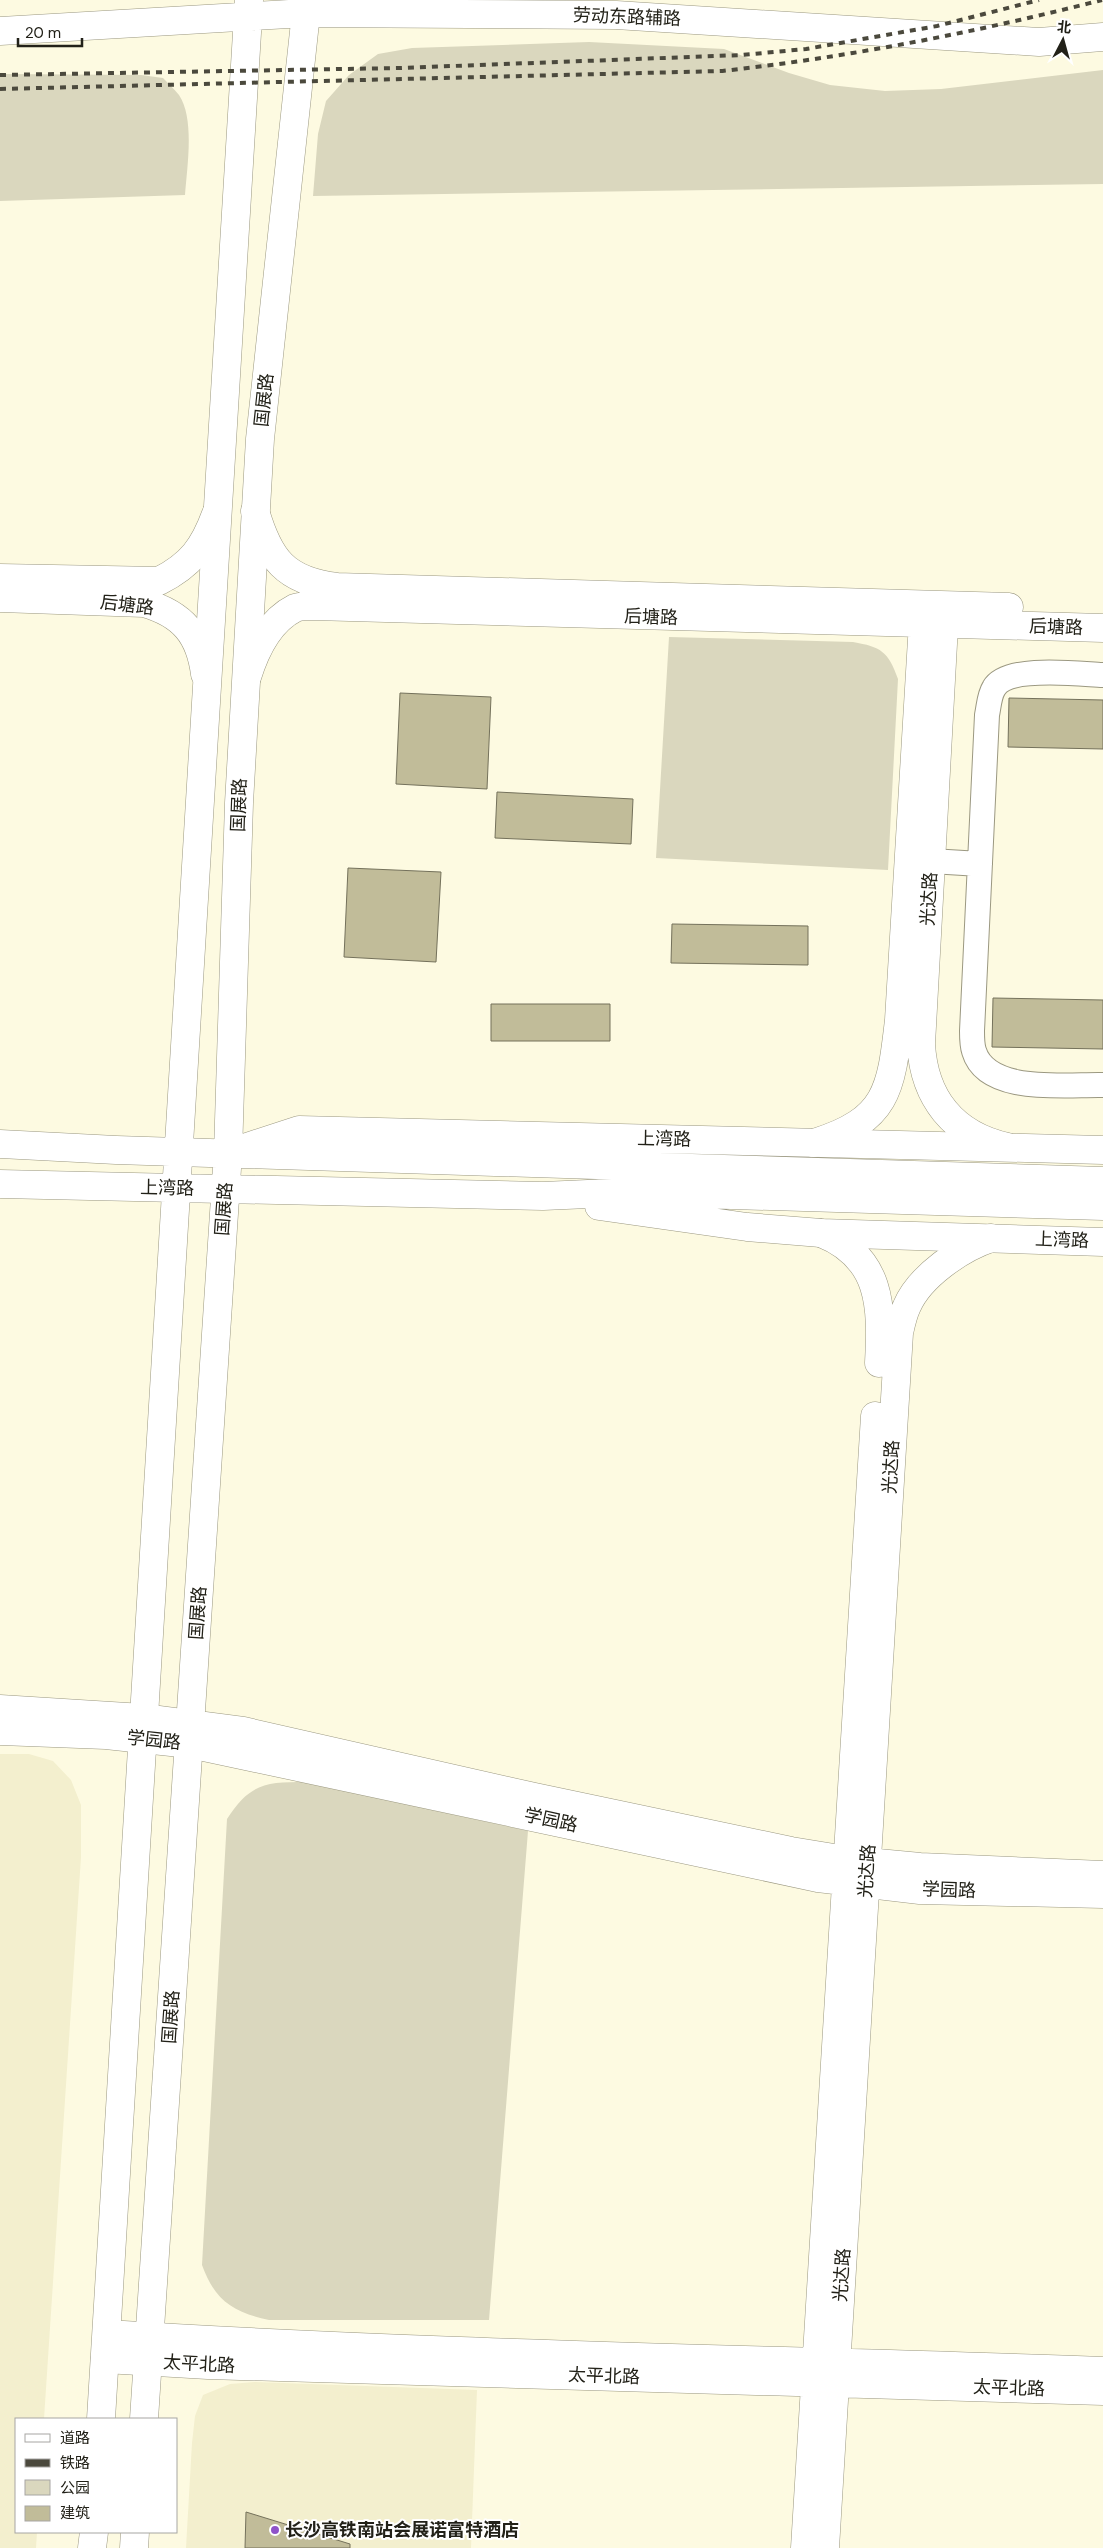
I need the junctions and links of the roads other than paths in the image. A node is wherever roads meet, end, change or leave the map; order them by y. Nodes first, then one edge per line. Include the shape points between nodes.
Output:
1 (306, 6) edge
2 (249, 8) edge
3 (0, 31) edge
4 (1103, 37) edge
5 (255, 510) junction
6 (217, 512) junction
7 (0, 578) edge
8 (0, 598) edge
9 (1103, 610) edge
10 (934, 614) junction
11 (1103, 628) edge
12 (1103, 675) edge
13 (207, 684) junction
14 (245, 686) junction
15 (931, 861) junction
16 (980, 864) junction
17 (1103, 1085) edge
18 (813, 1143) junction
19 (0, 1144) edge
20 (1009, 1148) junction
21 (1103, 1150) edge
22 (178, 1151) junction
23 (228, 1153) junction
24 (1103, 1181) edge
25 (0, 1184) edge
26 (176, 1187) junction
27 (226, 1189) junction
28 (543, 1196) junction
29 (1103, 1206) edge
30 (821, 1233) junction
31 (991, 1238) junction
32 (1103, 1242) edge
33 (0, 1709) edge
34 (143, 1728) junction
35 (0, 1731) edge
36 (191, 1733) junction
37 (856, 1873) junction
38 (1103, 1875) edge
39 (1103, 1894) edge
40 (106, 2347) junction
41 (148, 2349) junction
42 (1103, 2371) edge
43 (825, 2372) junction
44 (1103, 2391) edge
45 (101, 2418) edge
46 (144, 2418) edge
47 (94, 2533) edge
48 (135, 2533) edge
49 (92, 2548) edge
50 (134, 2548) edge
51 (805, 2548) edge
52 (826, 2548) edge

1 - 2 main road, 劳动东路辅路
1 - 4 main road, 劳动东路辅路 via 616,15 1039,42
1 - 5 main road, 国展路
2 - 3 main road, 劳动东路辅路
2 - 6 main road
5 - 10 main road, 后塘路 via 269,548 280,565 296,577 316,584
5 - 14 main road, 国展路
6 - 7 main road, 后塘路 via 203,545 176,573 159,581
6 - 13 main road
8 - 13 main road, 后塘路 via 144,604 159,608 186,625 197,639
9 - 10 main road, 后塘路
10 - 11 main road, 后塘路
10 - 14 main road, 后塘路 via 305,607 296,608 269,629
10 - 15 main road, 光达路
10 - 18 main road, 光达路 via 894,1065 884,1096 871,1114 845,1133
12 - 16 street via 1019,674 1003,678 994,687 987,715
13 - 22 main road
14 - 23 main road, 国展路
15 - 16 street
15 - 20 main road, 光达路 via 920,1044 922,1067 940,1107 957,1123 994,1144
16 - 17 street via 972,1031 974,1050 981,1065 996,1077 1016,1083
18 - 20 main road, 上湾路
18 - 23 main road, 上湾路 via 299,1130
19 - 22 main road, 上湾路
20 - 21 main road, 上湾路
22 - 23 main road, 上湾路
22 - 26 main road
23 - 24 main road, 上湾路
23 - 27 main road, 国展路
25 - 26 main road, 上湾路
26 - 27 main road, 上湾路
26 - 34 main road
27 - 28 main road, 上湾路
27 - 36 main road, 国展路
28 - 29 main road, 上湾路 via 633,1192
28 - 30 main road, 上湾路 via 738,1226
30 - 31 main road, 上湾路
30 - 37 main road, 光达路 via 836,1238 857,1256 878,1293 881,1316
31 - 32 main road, 上湾路
31 - 37 main road, 光达路 via 965,1248 936,1270 914,1293 899,1333
33 - 34 main road, 学园路
34 - 35 main road, 学园路
34 - 36 main road, 学园路
34 - 40 main road
36 - 37 main road, 学园路 via 793,1874
36 - 41 main road, 国展路
37 - 38 main road, 学园路 via 920,1867
37 - 39 main road, 学园路 via 920,1890
37 - 43 main road, 光达路
40 - 41 main road, 太平北路
40 - 45 main road
41 - 43 main road, 太平北路
41 - 46 main road, 国展路
42 - 43 main road, 太平北路
43 - 44 main road, 太平北路
43 - 51 main road, 光达路
43 - 52 main road, 光达路
47 - 49 main road
48 - 50 main road

